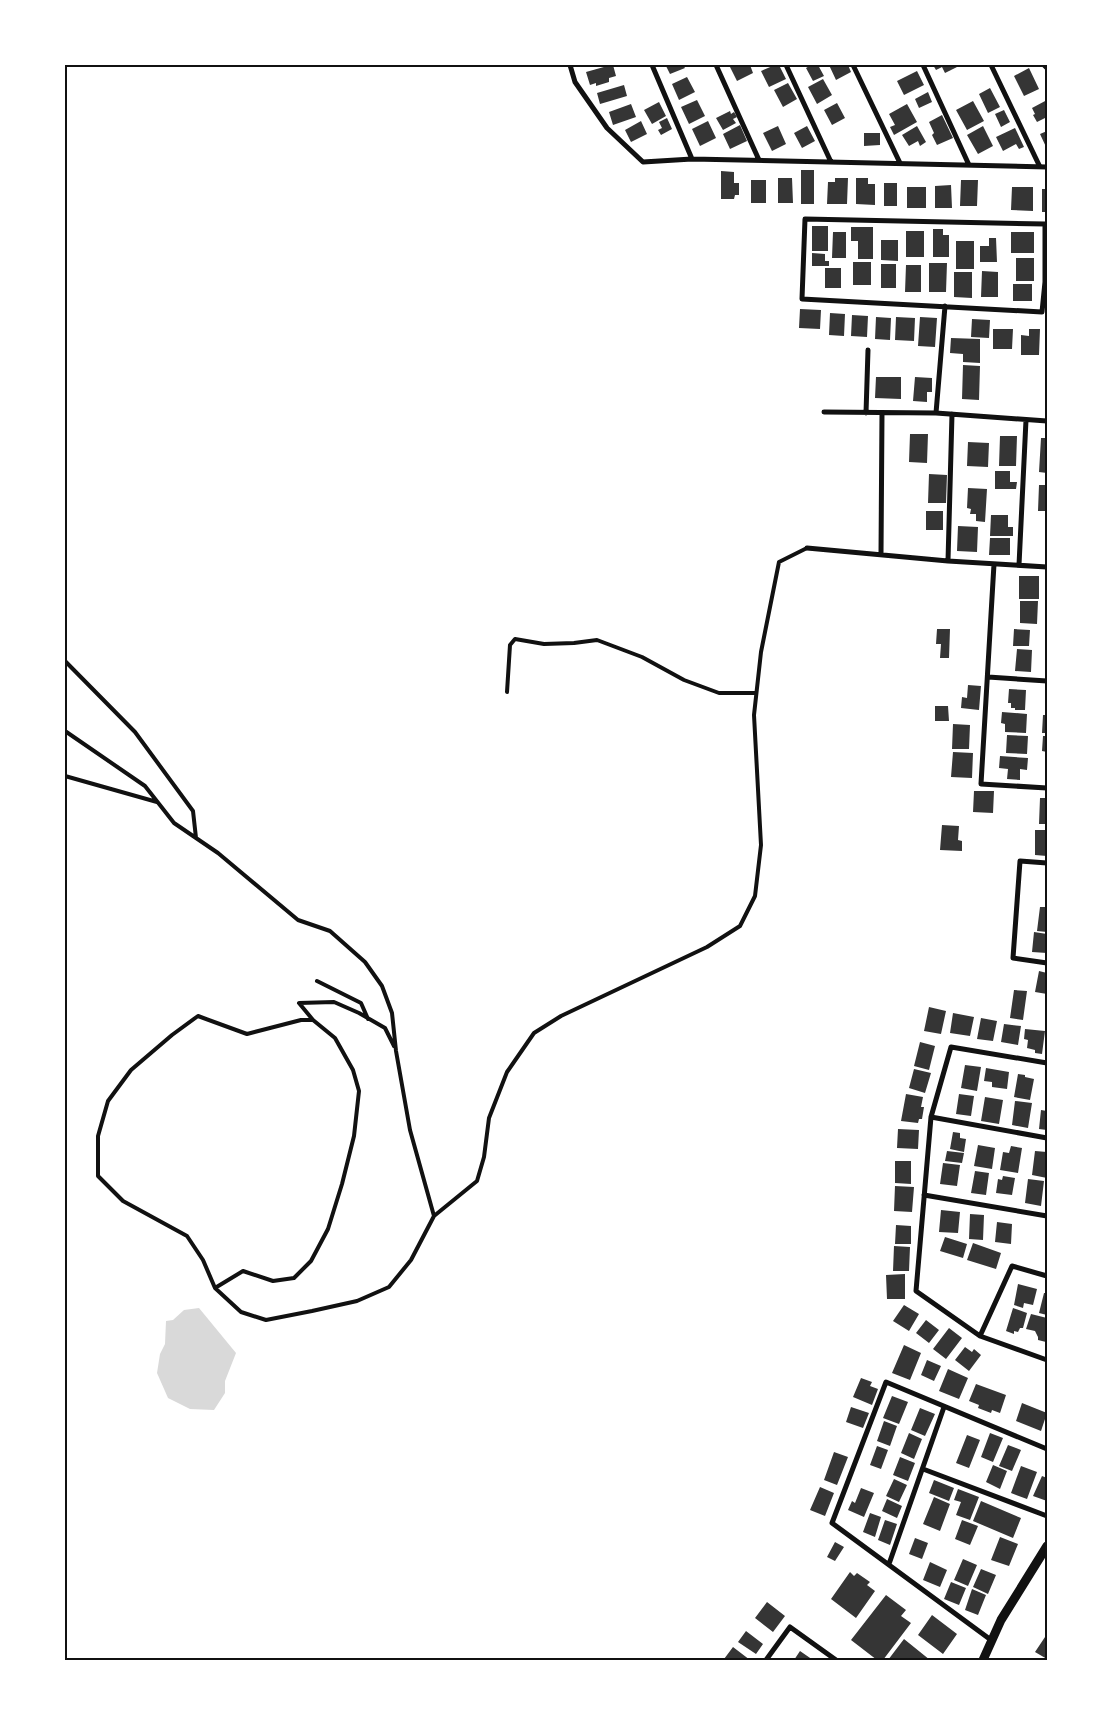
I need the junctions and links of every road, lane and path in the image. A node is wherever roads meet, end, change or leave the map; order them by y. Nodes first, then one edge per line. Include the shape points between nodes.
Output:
1 (570, 65) edge
2 (652, 65) edge
3 (716, 65) edge
4 (786, 65) edge
5 (853, 65) edge
6 (923, 65) edge
7 (991, 65) edge
8 (1044, 65) edge
9 (1047, 68) edge
10 (692, 159) junction
11 (759, 160) junction
12 (831, 162) junction
13 (900, 164) junction
14 (969, 165) junction
15 (1040, 167) junction
16 (1047, 167) edge
17 (1046, 282) edge
18 (945, 306) junction
19 (868, 350) dead end
20 (824, 412) dead end
21 (866, 412) junction
22 (882, 413) junction
23 (936, 413) junction
24 (952, 414) junction
25 (1026, 420) junction
26 (1047, 422) edge
27 (807, 548) joint
28 (880, 554) junction
29 (948, 561) junction
30 (994, 564) junction
31 (1019, 565) junction
32 (1047, 567) edge
33 (65, 661) edge
34 (988, 677) junction
35 (1047, 681) edge
36 (507, 692) dead end
37 (756, 693) junction
38 (65, 732) edge
39 (65, 776) edge
40 (1047, 788) edge
41 (157, 802) junction
42 (196, 838) junction
43 (1047, 863) edge
44 (1047, 963) edge
45 (317, 981) dead end
46 (368, 1019) junction
47 (313, 1020) junction
48 (396, 1050) junction
49 (1047, 1063) edge
50 (931, 1117) junction
51 (1047, 1138) edge
52 (924, 1195) junction
53 (434, 1216) junction
54 (1047, 1216) edge
55 (1047, 1276) edge
56 (215, 1288) junction
57 (980, 1336) junction
58 (1047, 1360) edge
59 (944, 1407) junction
60 (1047, 1449) edge
61 (923, 1469) junction
62 (1047, 1516) edge
63 (1047, 1546) edge
64 (889, 1564) junction
65 (991, 1640) junction
66 (766, 1660) edge
67 (836, 1660) edge
68 (983, 1660) edge

1 - 10 street via 575,82 607,128 643,162
2 - 10 street
3 - 11 street
4 - 12 street
5 - 13 street
6 - 14 street
7 - 15 street
8 - 9 street
10 - 11 street
11 - 12 street
12 - 13 street
13 - 14 street
14 - 15 street
15 - 16 street
17 - 18 street via 1042,312
17 - 18 street via 1045,224 805,219 802,299
18 - 23 street
19 - 21 street
20 - 21 street
21 - 22 street
22 - 23 street
22 - 28 street
23 - 24 street
24 - 25 street
24 - 29 street
25 - 26 street
25 - 31 street
27 - 28 street
27 - 37 lane via 779,562
28 - 29 street
29 - 30 street
30 - 31 street
30 - 34 street
31 - 32 street
33 - 42 lane via 135,732 193,811
34 - 35 street
34 - 40 street via 981,784
36 - 37 lane via 510,645 515,639 544,644 597,640 719,693
37 - 53 lane via 754,715 761,845 755,896 740,926 707,947 561,1016 534,1033 503,1081 489,1118 477,1181
38 - 41 lane via 145,786
39 - 41 lane
41 - 42 lane via 174,823
42 - 48 lane via 298,920 330,931 365,962 386,995 392,1014
43 - 44 street via 1020,862 1013,958
45 - 46 lane via 362,1003
46 - 47 lane via 334,1002 299,1002
46 - 48 lane via 385,1028
47 - 56 lane via 335,1038 353,1070 359,1091 354,1136 328,1229 311,1261 294,1278 273,1281 243,1271
47 - 56 lane via 247,1034 198,1016 131,1070 108,1101 98,1136 98,1176 123,1201 187,1236 203,1260
48 - 53 lane via 410,1130
49 - 50 street via 951,1047
50 - 51 street
50 - 52 street
52 - 54 street
52 - 57 street via 916,1291
53 - 56 lane via 411,1260 389,1287 357,1301 266,1320 241,1312
55 - 57 street via 1012,1266
57 - 58 street
59 - 60 street
59 - 61 street
59 - 64 street via 886,1382 832,1522
61 - 62 street
61 - 64 street
63 - 65 street
64 - 65 street
65 - 68 street
66 - 67 street via 790,1626

